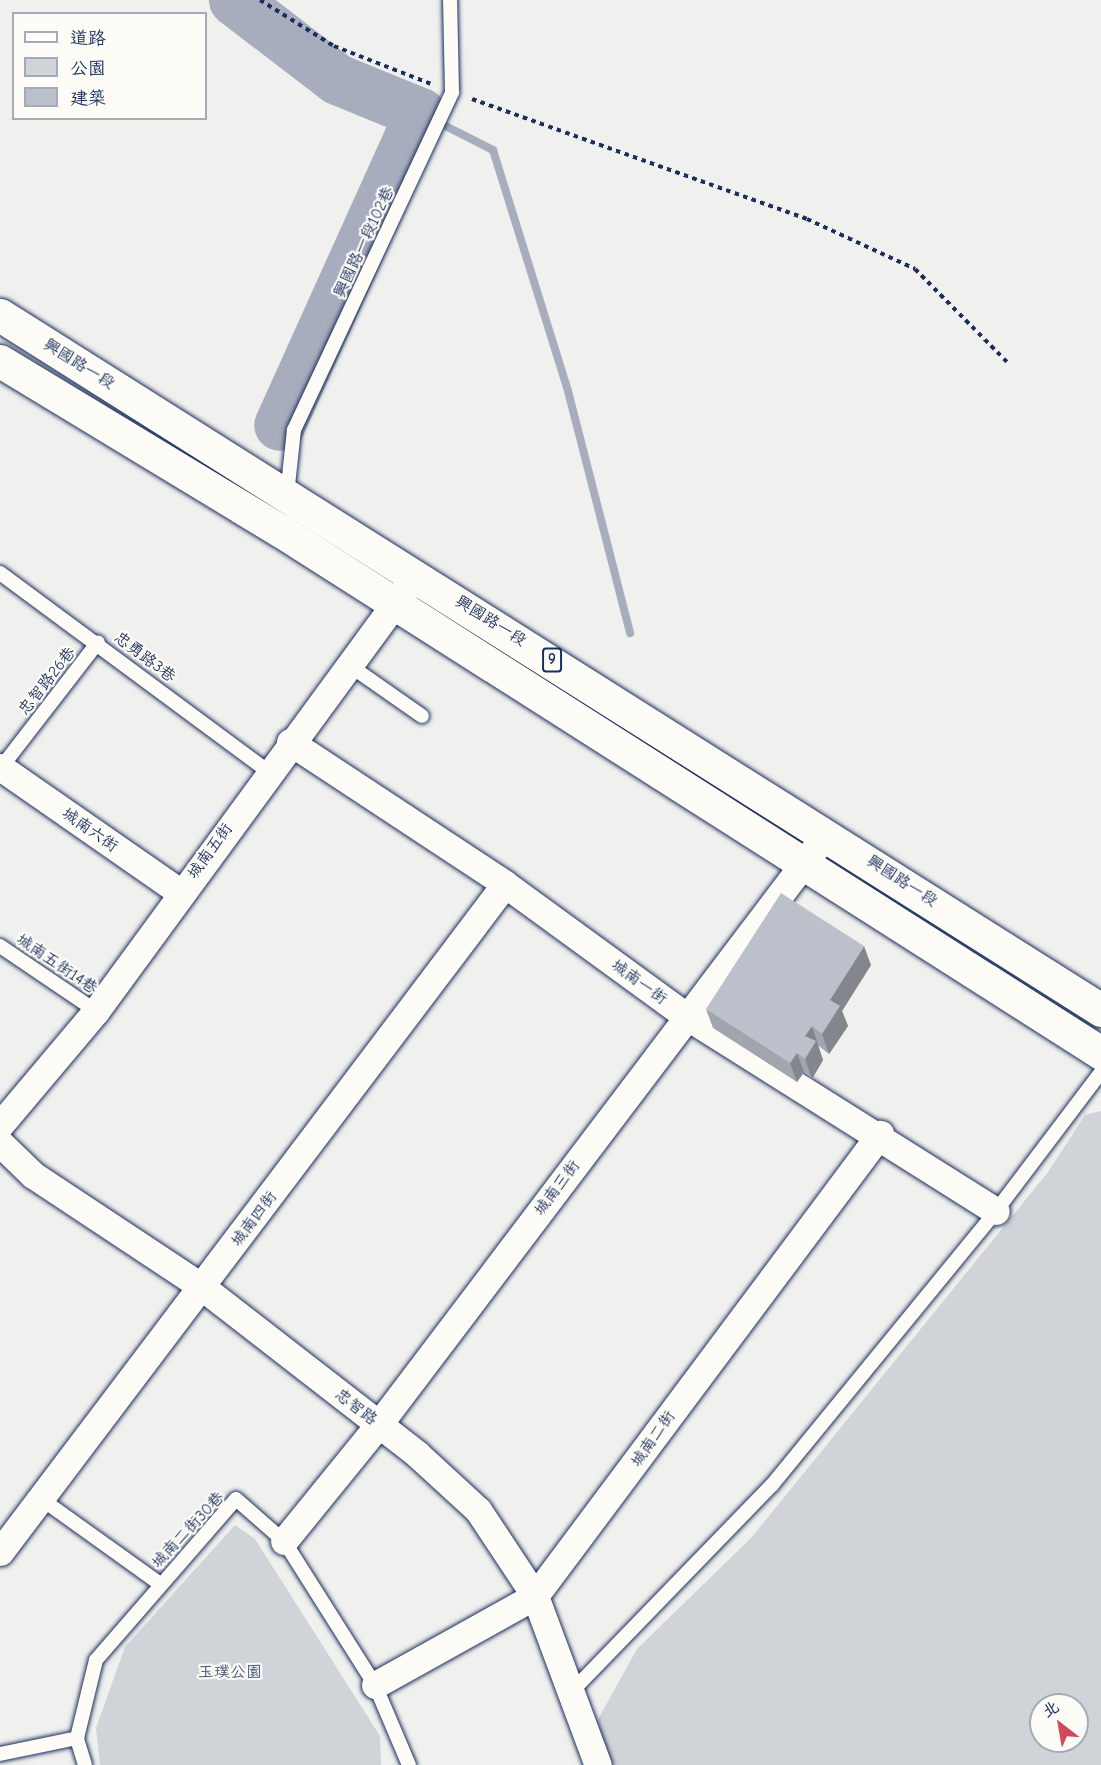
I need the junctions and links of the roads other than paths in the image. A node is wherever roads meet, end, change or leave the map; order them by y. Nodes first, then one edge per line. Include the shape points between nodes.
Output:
1 (450, 0) edge
2 (12, 322) edge
3 (0, 361) edge
4 (288, 495) junction
5 (0, 573) edge
6 (417, 574) junction
7 (395, 603) junction
8 (98, 642) junction
9 (349, 665) junction
10 (422, 716) dead end
11 (290, 742) junction
12 (0, 768) edge
13 (268, 771) junction
14 (826, 832) junction
15 (804, 865) junction
16 (505, 884) junction
17 (181, 892) junction
18 (0, 946) edge
19 (1101, 1010) edge
20 (96, 1011) junction
21 (686, 1016) junction
22 (1101, 1053) edge
23 (1101, 1072) edge
24 (0, 1125) edge
25 (880, 1134) junction
26 (0, 1143) edge
27 (996, 1211) junction
28 (202, 1287) junction
29 (379, 1424) junction
30 (40, 1498) junction
31 (284, 1541) junction
32 (0, 1552) edge
33 (160, 1584) junction
34 (536, 1596) junction
35 (375, 1685) junction
36 (574, 1689) junction
37 (78, 1738) junction
38 (0, 1754) edge
39 (85, 1765) edge
40 (409, 1765) edge
41 (598, 1765) edge

1 - 4 lane, 興國路一段102巷 via 452,92 294,430
2 - 3 street
2 - 4 main road, 興國路一段 / 9
3 - 7 main road, 9
4 - 6 main road, 興國路一段 / 9
5 - 8 lane, 忠勇路3巷
6 - 7 street, 城南五街
6 - 14 main road, 興國路一段 / 9
7 - 9 street, 城南五街
7 - 15 main road, 9
8 - 12 lane, 忠智路26巷
8 - 13 lane, 忠勇路3巷
9 - 10 lane
9 - 11 street, 城南五街
11 - 13 street, 城南五街
11 - 16 street, 城南一街
12 - 17 street, 城南六街
13 - 17 street, 城南五街
14 - 15 street, 城南三街
14 - 19 main road, 興國路一段 / 9
15 - 21 street, 城南三街
15 - 22 main road, 9
16 - 21 street, 城南一街
16 - 28 street, 城南四街
17 - 20 street, 城南五街
18 - 20 lane, 城南五街14巷
20 - 24 street, 城南五街
21 - 25 street, 城南一街
21 - 29 street, 城南三街
23 - 27 lane
25 - 27 street, 城南一街
25 - 34 street, 城南二街
26 - 28 street, 忠智路 via 33,1175
27 - 36 lane via 772,1485
28 - 29 street, 忠智路
28 - 30 street, 城南四街
29 - 31 street, 城南三街
29 - 34 street, 忠智路 via 478,1510
30 - 32 street, 城南四街
30 - 33 lane
31 - 33 lane, 城南二街30巷 via 236,1499
31 - 35 lane, 城南二街30巷
33 - 37 lane, 城南二街30巷 via 96,1660
34 - 35 street, 城南二街
34 - 36 street, 忠智路
35 - 40 lane, 城南二街30巷
36 - 41 street, 忠智路
37 - 38 lane
37 - 39 lane, 城南二街30巷

